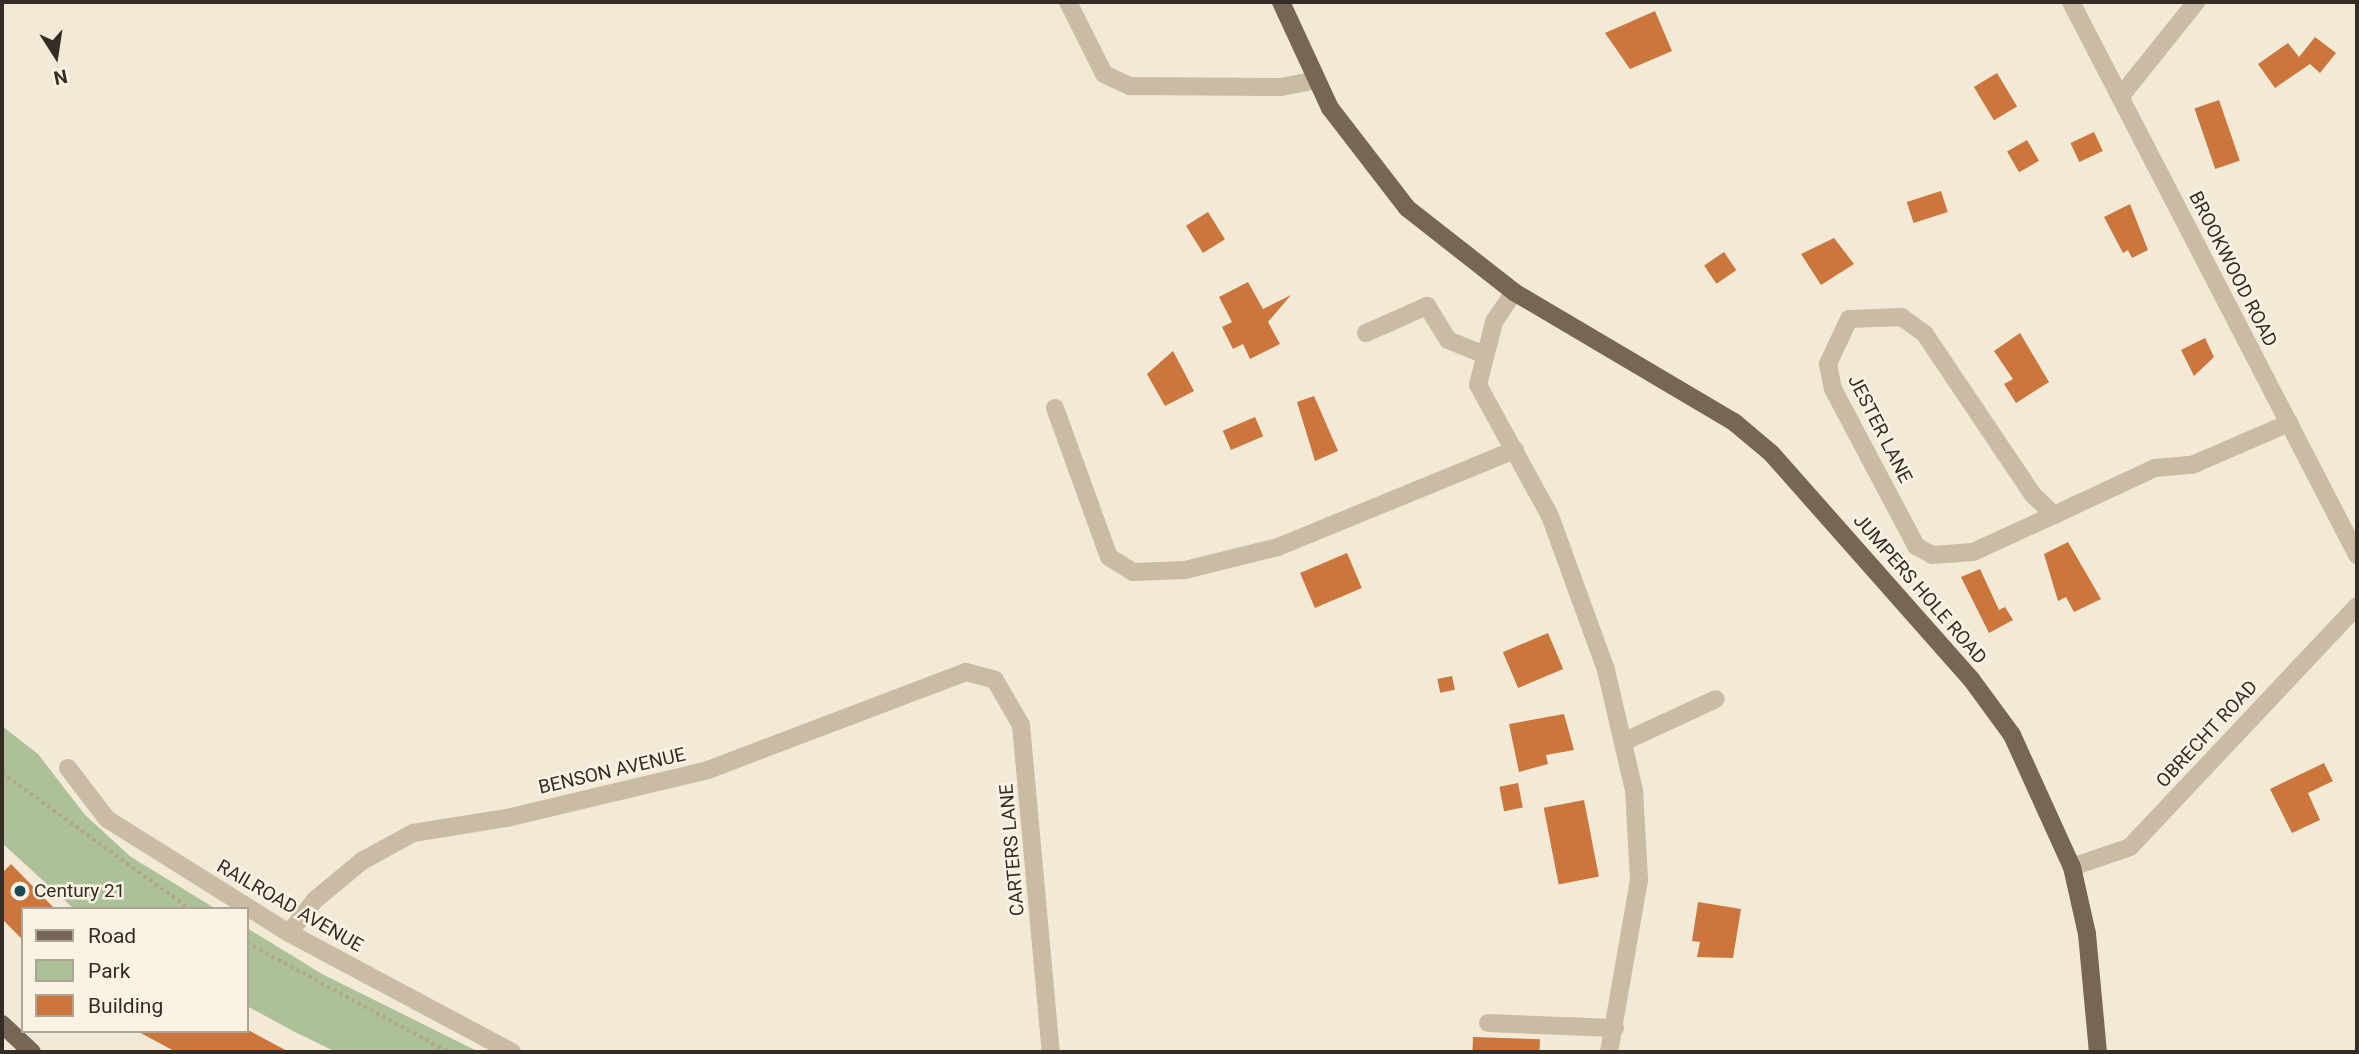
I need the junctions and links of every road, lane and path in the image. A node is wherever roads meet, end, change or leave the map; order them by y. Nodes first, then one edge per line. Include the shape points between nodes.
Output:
1 (1068, 2) edge
2 (1281, 2) edge
3 (2071, 2) edge
4 (2196, 2) edge
5 (1316, 80) junction
6 (2120, 97) junction
7 (1514, 292) junction
8 (1366, 333) dead end
9 (1486, 355) junction
10 (1055, 408) dead end
11 (2289, 423) junction
12 (1515, 450) junction
13 (2054, 515) junction
14 (2357, 555) edge
15 (2357, 606) edge
16 (966, 672) joint
17 (1716, 699) dead end
18 (1623, 742) junction
19 (68, 768) dead end
20 (2, 773) edge
21 (2072, 867) junction
22 (187, 907) edge
23 (247, 907) edge
24 (248, 907) edge
25 (289, 933) junction
26 (248, 944) edge
27 (1488, 1023) dead end
28 (2, 1024) edge
29 (1615, 1028) junction
30 (32, 1052) edge
31 (449, 1052) edge
32 (512, 1052) edge
33 (1051, 1052) edge
34 (1609, 1052) edge
35 (2098, 1052) edge

1 - 5 street via 1104,74 1130,86 1281,87
2 - 5 main road, JUMPERS HOLE ROAD
3 - 6 street, BROOKWOOD ROAD
4 - 6 street
5 - 7 main road, JUMPERS HOLE ROAD via 1388,188
6 - 11 street, BROOKWOOD ROAD
7 - 9 street via 1494,322
7 - 21 main road, JUMPERS HOLE ROAD via 1689,390 1770,453 1988,702 2012,735
8 - 9 street via 1427,306 1448,340
9 - 12 street via 1478,385
10 - 12 street via 1109,556 1133,572 1185,570 1278,547
11 - 13 street, JESTER LANE via 2192,466 2155,468
11 - 14 street, BROOKWOOD ROAD
12 - 18 street via 1550,516 1606,670
13 - 13 street, JESTER LANE via 1973,552 1932,555 1916,546 1833,389 1828,364 1849,319 1902,317 1924,334 2033,495
15 - 21 street, OBRECHT ROAD via 2130,847
16 - 25 street, BENSON AVENUE via 708,770 507,818 413,832 362,861 315,900
16 - 33 street, CARTERS LANE via 995,680 1021,725
17 - 18 street
18 - 29 street via 1634,790 1639,880
19 - 23 street, RAILROAD AVENUE via 107,819
20 - 22 path
21 - 35 main road, JUMPERS HOLE ROAD via 2087,934
24 - 25 street, RAILROAD AVENUE
25 - 32 street, RAILROAD AVENUE
26 - 31 path
27 - 29 street
28 - 30 main road
29 - 34 street

